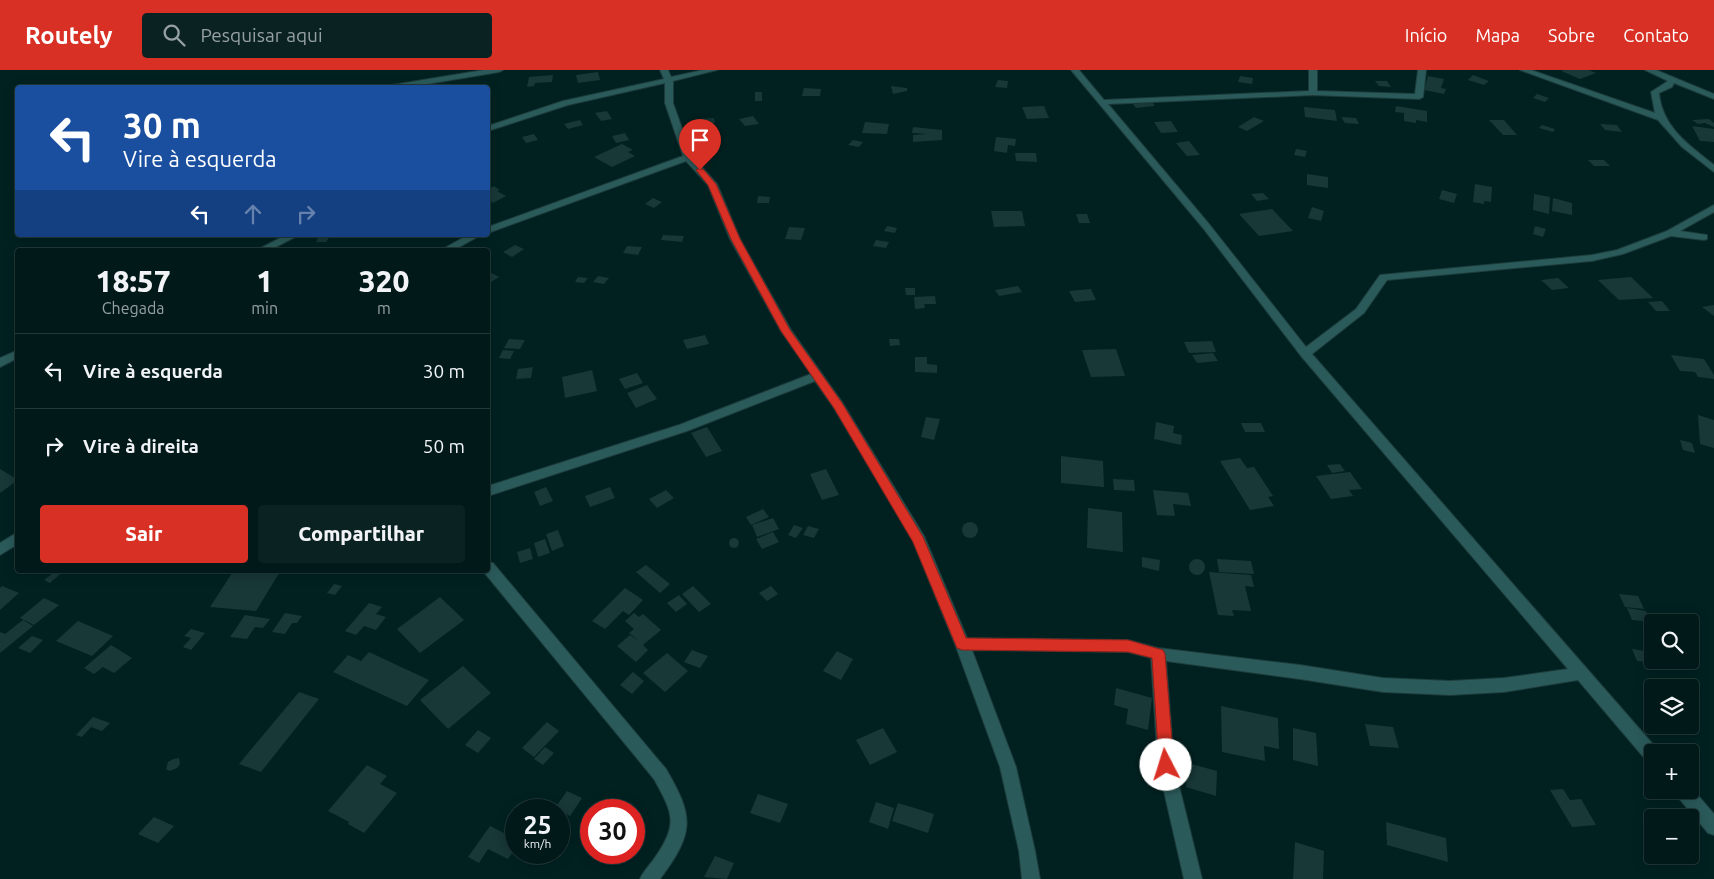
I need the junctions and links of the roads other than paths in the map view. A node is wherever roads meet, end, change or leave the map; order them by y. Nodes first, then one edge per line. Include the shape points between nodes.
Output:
1 (499, 70) edge
2 (713, 70) edge
3 (1075, 70) edge
4 (1313, 70) edge
5 (1422, 70) edge
6 (1524, 70) edge
7 (1649, 70) edge
8 (666, 75) edge
9 (1672, 80) junction
10 (405, 85) edge
11 (1313, 93) junction
12 (1714, 98) edge
13 (1103, 102) junction
14 (1662, 118) junction
15 (490, 128) edge
16 (688, 157) junction
17 (1714, 169) edge
18 (1714, 208) edge
19 (1684, 224) junction
20 (490, 229) edge
21 (1670, 233) junction
22 (290, 237) edge
23 (472, 237) edge
24 (1709, 239) edge
25 (266, 248) edge
26 (450, 248) edge
27 (1305, 353) junction
28 (15, 355) edge
29 (0, 363) edge
30 (817, 376) junction
31 (490, 489) edge
32 (15, 539) edge
33 (0, 550) edge
34 (490, 569) edge
35 (962, 644) junction
36 (1158, 654) junction
37 (1583, 673) junction
38 (1644, 745) edge
39 (1691, 799) edge
40 (1714, 826) edge
41 (649, 879) edge
42 (1031, 879) edge
43 (1193, 879) edge

1 - 10 street
2 - 8 street
3 - 13 street
4 - 11 street
5 - 11 street via 1419,97
6 - 14 street
7 - 9 street
8 - 15 street
8 - 16 street via 669,103
9 - 12 street
9 - 14 street via 1655,92 1654,101
11 - 13 street
13 - 27 street
14 - 17 street via 1682,143
16 - 20 street
16 - 30 street via 712,184 755,276 786,331
18 - 19 street
19 - 21 street
19 - 24 street
21 - 24 street
21 - 27 street via 1620,252 1592,258 1384,277 1360,311
22 - 25 street
23 - 26 street
27 - 37 street
28 - 29 street
30 - 31 street via 683,428
30 - 35 street via 838,405 919,540
32 - 33 street
34 - 41 street via 660,774 679,810 677,834 666,858
35 - 36 street via 1128,646
35 - 42 street via 1008,767
36 - 37 street via 1393,685 1450,688 1504,685
36 - 43 street via 1166,765
37 - 38 street
39 - 40 street

